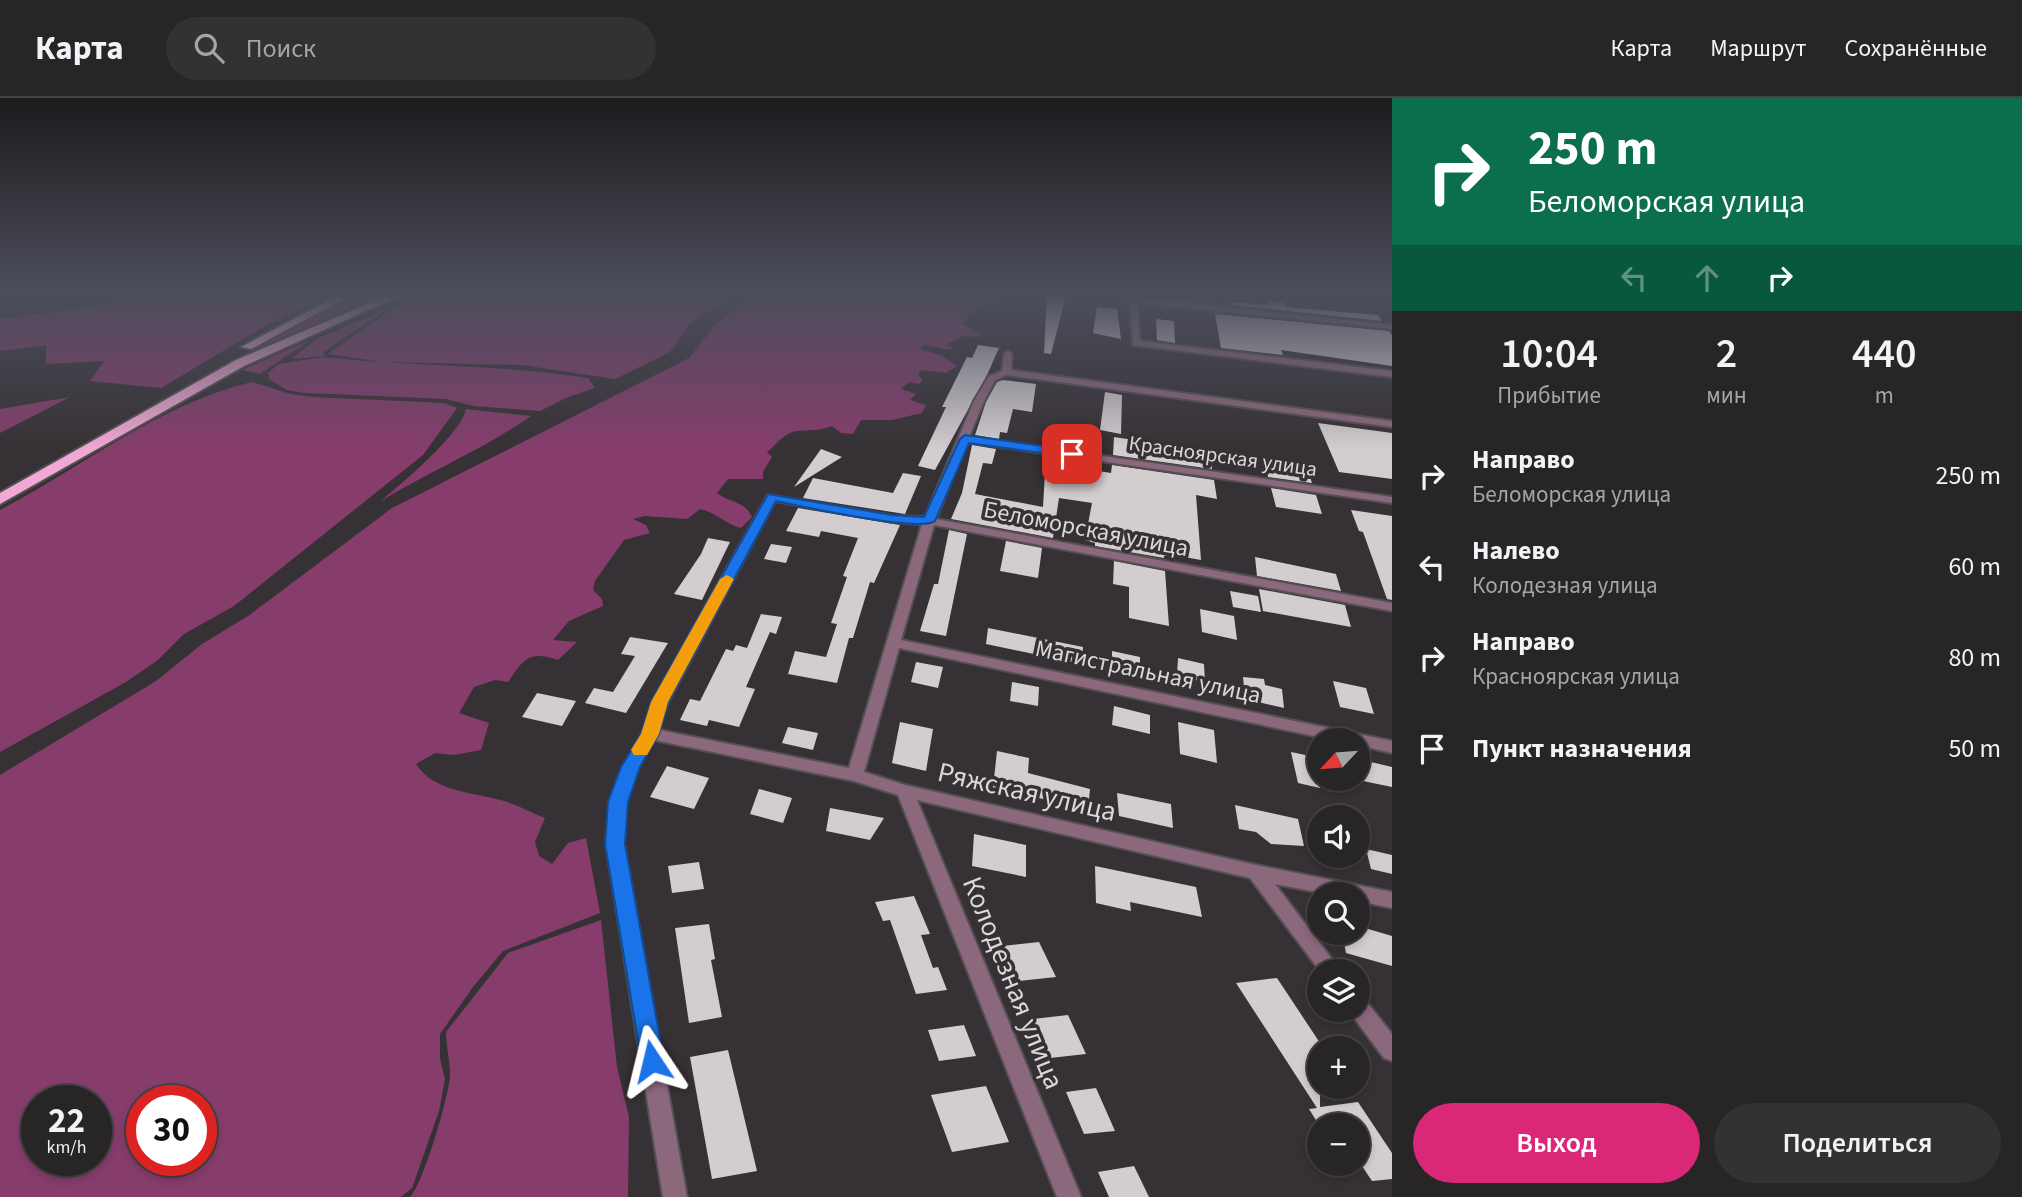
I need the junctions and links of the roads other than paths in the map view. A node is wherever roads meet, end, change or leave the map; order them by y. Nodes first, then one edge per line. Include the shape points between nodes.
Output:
1 (246, 347) edge
2 (276, 347) edge
3 (1171, 347) edge
4 (1008, 354) dead end
5 (1006, 372) junction
6 (1392, 374) edge
7 (1392, 424) edge
8 (965, 439) junction
9 (0, 489) edge
10 (0, 499) edge
11 (1392, 500) edge
12 (929, 521) junction
13 (1392, 607) edge
14 (895, 643) junction
15 (650, 734) junction
16 (1392, 747) edge
17 (855, 775) junction
18 (905, 791) junction
19 (1256, 872) junction
20 (1392, 900) edge
21 (1322, 959) edge
22 (1370, 1022) edge
23 (1392, 1051) edge
24 (675, 1197) edge
25 (1069, 1197) edge

1 - 9 highway
2 - 10 highway via 240,363
3 - 6 street
4 - 5 street
5 - 7 street
5 - 8 street via 992,378
8 - 11 street, Красноярская улица
8 - 12 street
12 - 13 street, Беломорская улица
12 - 14 street
12 - 15 street, Беломорская улица via 892,519 772,497 660,702
14 - 16 street, Магистральная улица
14 - 17 street
15 - 17 street, Ряжская улица
15 - 24 street via 618,802 615,844
17 - 18 street, Ряжская улица
18 - 19 street, Ряжская улица
18 - 25 street, Колодезная улица
19 - 20 street, Ряжская улица
19 - 21 street
22 - 23 street

